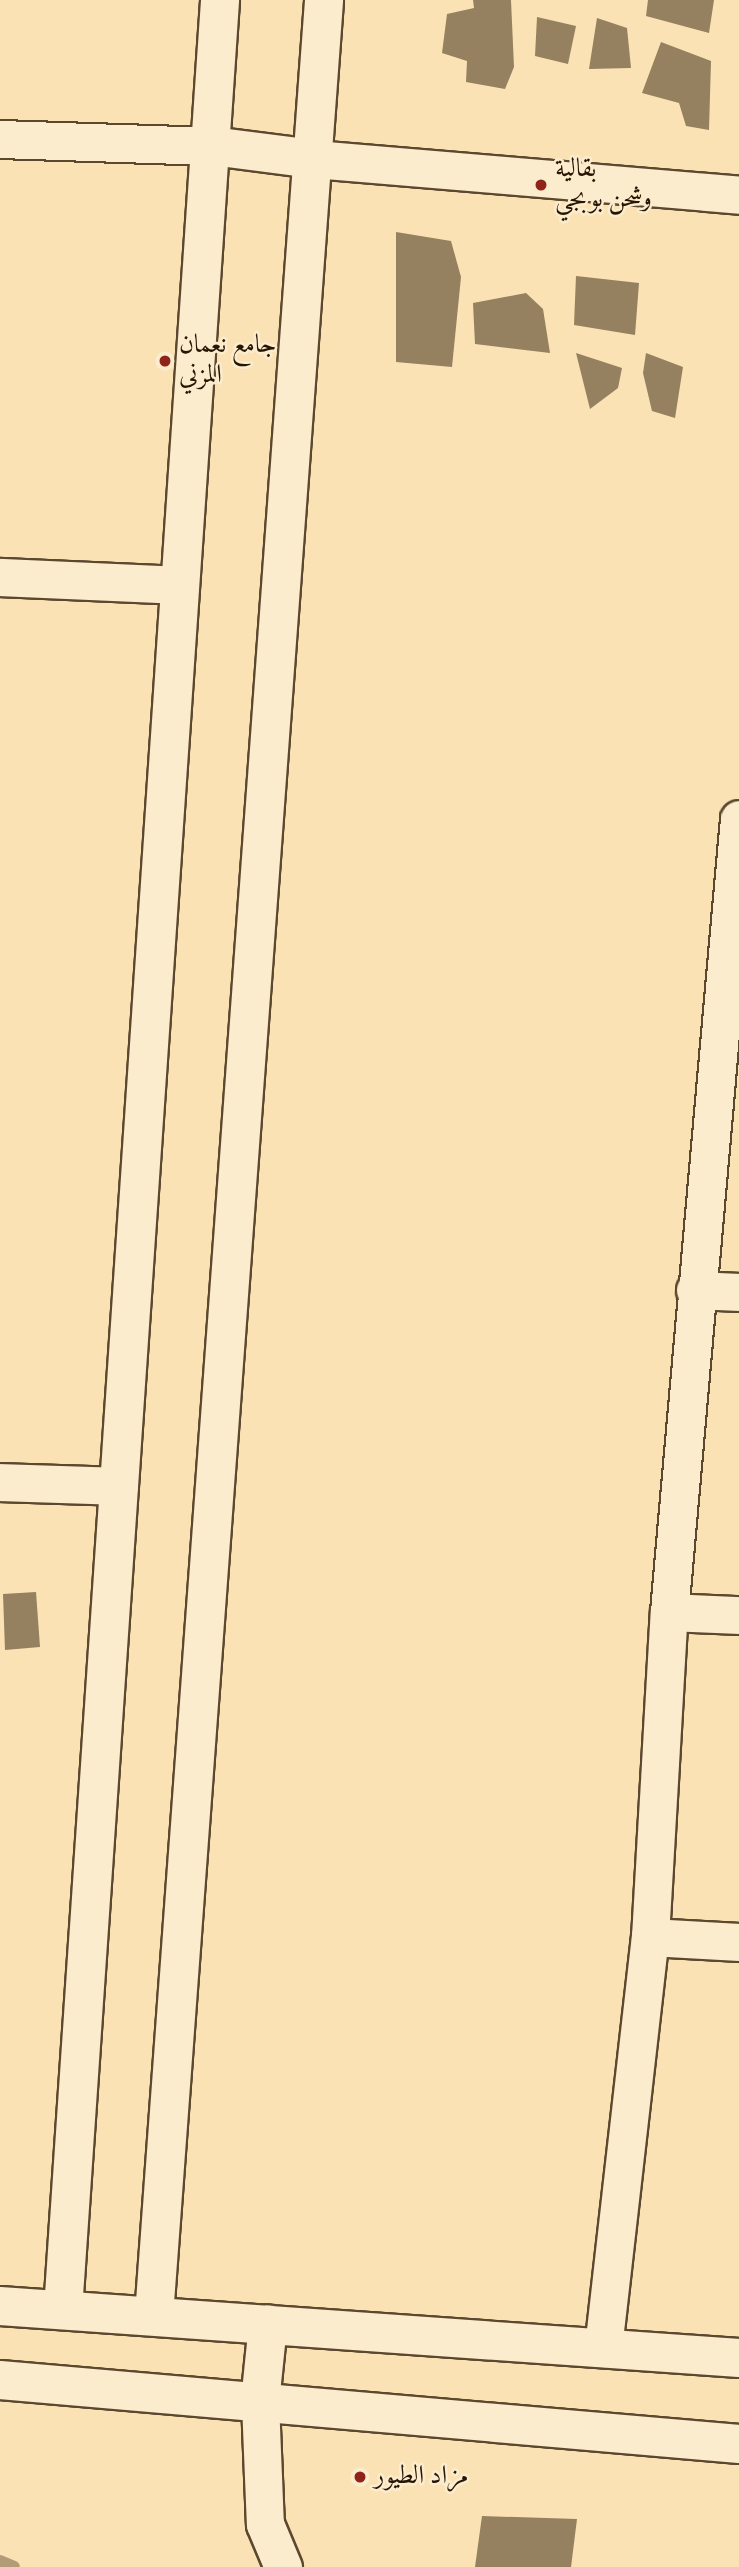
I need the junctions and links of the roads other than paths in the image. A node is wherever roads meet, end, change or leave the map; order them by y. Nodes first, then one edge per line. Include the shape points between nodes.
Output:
1 (220, 0) edge
2 (324, 0) edge
3 (0, 139) edge
4 (212, 146) junction
5 (314, 159) junction
6 (739, 195) edge
7 (0, 577) edge
8 (180, 585) junction
9 (739, 818) edge
10 (695, 1290) junction
11 (739, 1292) edge
12 (0, 1482) edge
13 (119, 1486) junction
14 (669, 1612) junction
15 (739, 1615) edge
16 (649, 1937) junction
17 (739, 1942) edge
18 (0, 2306) edge
19 (63, 2310) junction
20 (154, 2316) junction
21 (268, 2324) junction
22 (603, 2348) junction
23 (739, 2358) edge
24 (0, 2380) edge
25 (260, 2402) junction
26 (739, 2444) edge
27 (283, 2567) edge

1 - 4 street
2 - 5 street
3 - 4 street
4 - 5 street
4 - 8 street
5 - 6 street
5 - 20 street
7 - 8 street
8 - 13 street
9 - 10 street
10 - 11 street
10 - 14 street
12 - 13 street
13 - 19 street
14 - 15 street
14 - 16 street
16 - 17 street
16 - 22 street
18 - 19 street
19 - 20 street
20 - 21 street
21 - 22 street
21 - 25 street
22 - 23 street
24 - 25 street
25 - 26 street
25 - 27 street via 265,2524

